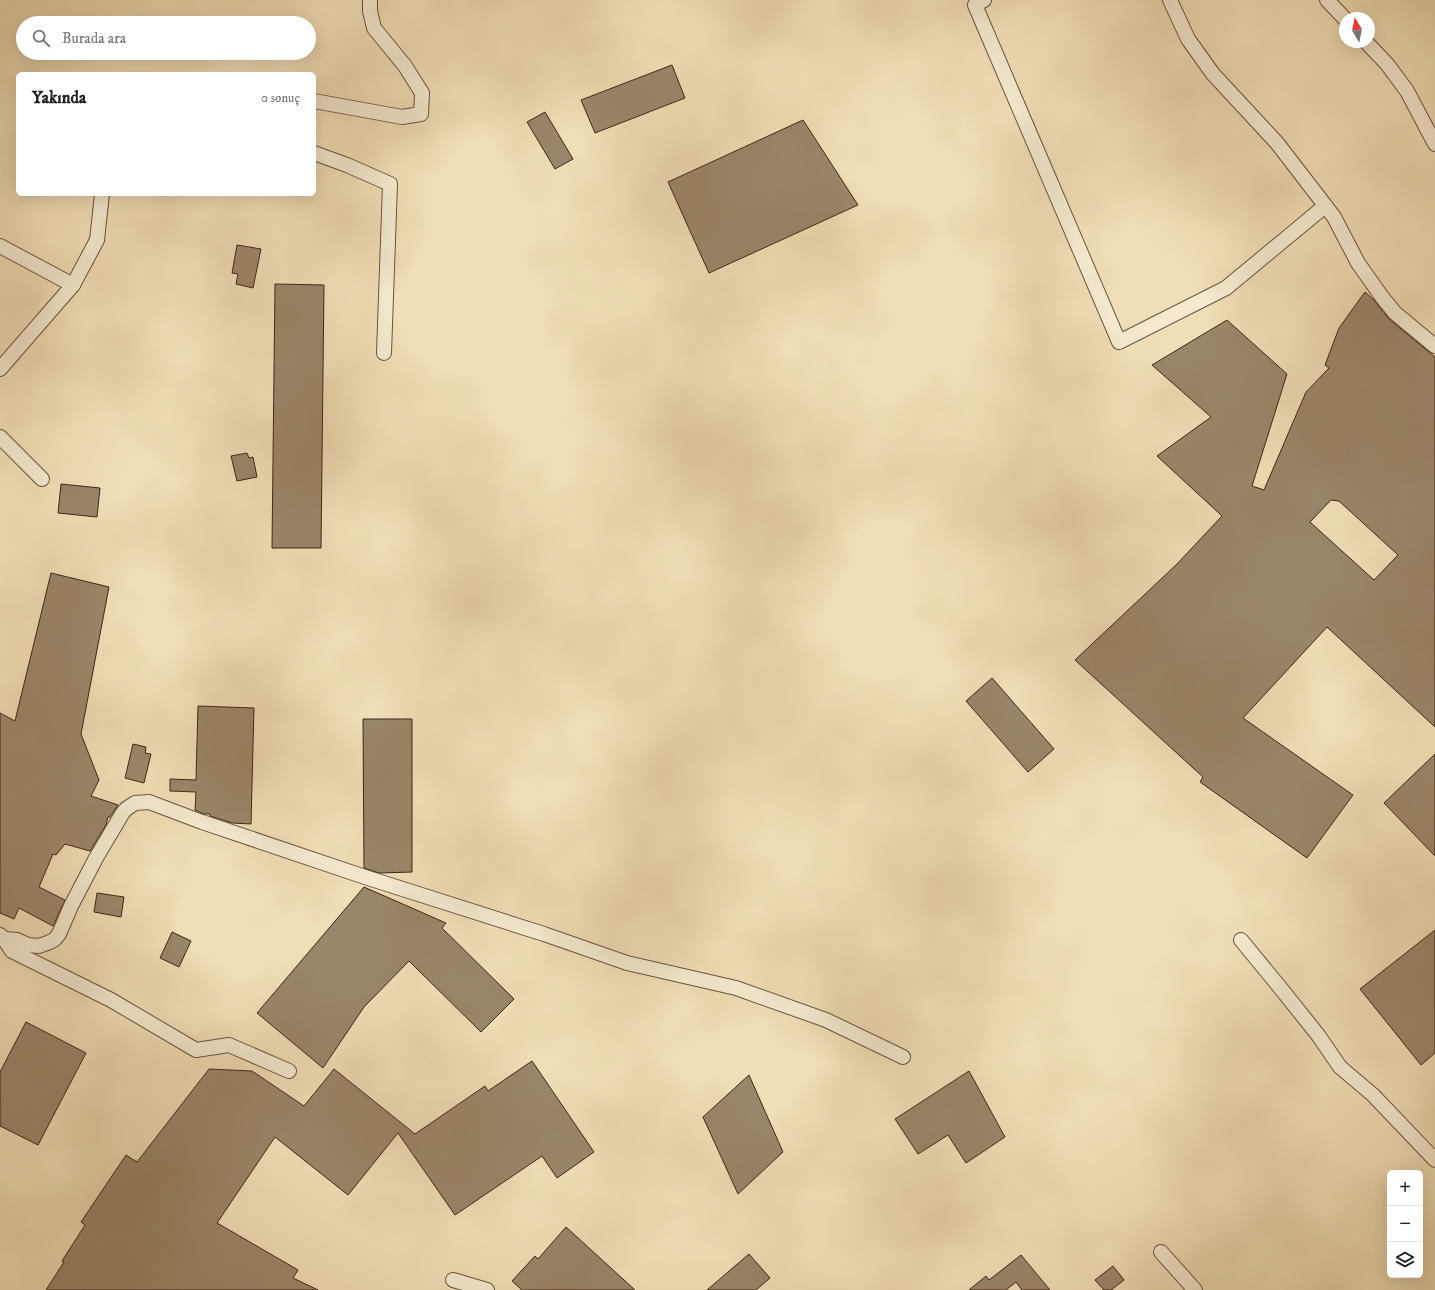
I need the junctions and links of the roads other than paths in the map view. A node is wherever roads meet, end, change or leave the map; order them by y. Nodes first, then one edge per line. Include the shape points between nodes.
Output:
1 (370, 0) edge
2 (984, 0) edge
3 (1170, 0) edge
4 (1327, 0) edge
5 (1339, 13) edge
6 (1372, 48) edge
7 (316, 101) edge
8 (1435, 144) edge
9 (316, 154) edge
10 (102, 196) edge
11 (1325, 206) junction
12 (0, 246) edge
13 (73, 285) junction
14 (1435, 346) edge
15 (384, 353) dead end
16 (0, 369) edge
17 (0, 438) edge
18 (42, 479) dead end
19 (2, 937) edge
20 (1241, 940) dead end
21 (903, 1057) dead end
22 (289, 1071) dead end
23 (1435, 1160) edge
24 (1161, 1252) dead end
25 (453, 1280) dead end
26 (487, 1290) edge
27 (1195, 1290) edge

1 - 7 street via 374,28 405,66 422,93 421,114 402,117
2 - 11 street via 975,5 1119,342 1226,288
3 - 11 street via 1188,39 1213,74 1277,143
4 - 5 street
6 - 8 street via 1407,90
9 - 15 street via 390,184
10 - 13 street via 97,240
11 - 14 street via 1334,217 1358,263 1382,297 1395,313
12 - 13 street
13 - 16 street
17 - 18 street
19 - 21 street via 39,946 55,939 96,858 122,814 135,803 149,802 368,878 627,963 736,988 826,1020
19 - 22 street via 12,952 110,1000 196,1050 229,1045
20 - 23 street via 1318,1035 1340,1067 1373,1095
24 - 27 street
25 - 26 street

